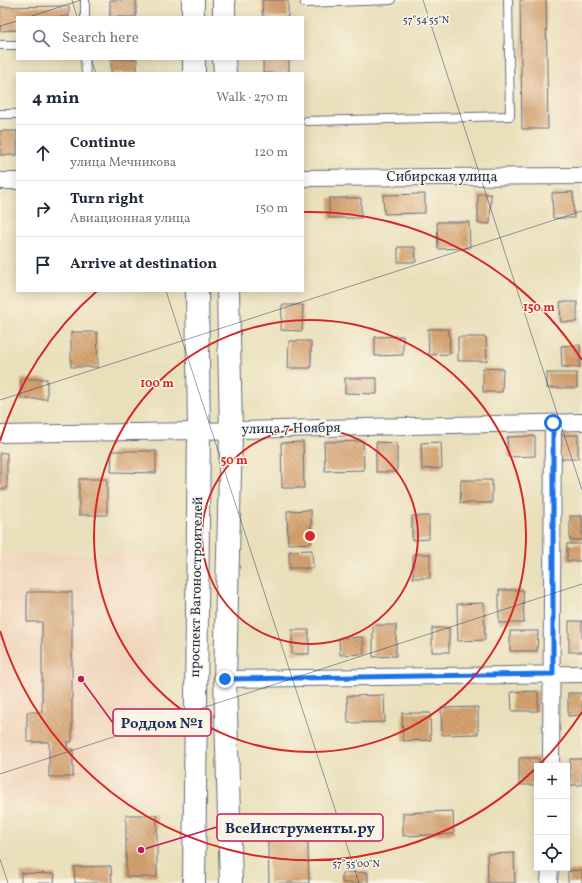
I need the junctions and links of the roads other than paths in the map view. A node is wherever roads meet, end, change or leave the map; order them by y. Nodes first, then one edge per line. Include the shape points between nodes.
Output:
1 (85, 0) edge
2 (193, 0) edge
3 (224, 0) edge
4 (391, 0) edge
5 (508, 0) edge
6 (305, 3) dead end
7 (85, 16) edge
8 (193, 16) edge
9 (224, 16) edge
10 (0, 45) edge
11 (16, 45) edge
12 (85, 60) edge
13 (194, 60) edge
14 (224, 60) edge
15 (86, 72) edge
16 (194, 72) edge
17 (225, 72) edge
18 (0, 114) edge
19 (16, 114) edge
20 (307, 121) dead end
21 (582, 176) edge
22 (304, 178) edge
23 (16, 180) edge
24 (0, 181) edge
25 (197, 292) edge
26 (228, 292) edge
27 (582, 422) edge
28 (553, 423) junction
29 (231, 431) junction
30 (199, 432) junction
31 (0, 434) edge
32 (553, 674) junction
33 (582, 674) edge
34 (225, 679) junction
35 (551, 763) edge
36 (550, 871) edge
37 (194, 883) edge
38 (231, 883) edge
39 (549, 883) edge

1 - 7 lane
2 - 8 main road
3 - 9 main road
4 - 6 lane
5 - 20 lane via 510,116
10 - 11 lane
12 - 15 lane
13 - 16 main road
14 - 17 main road
18 - 19 lane
21 - 22 street, Сибирская улица
23 - 24 street
25 - 30 main road, проспект Вагоностроителей
26 - 29 main road
27 - 28 street, улица 7 Ноября
28 - 29 street, улица 7 Ноября
28 - 32 street
29 - 30 street, улица 7 Ноября
29 - 34 main road
30 - 31 street, улица 7 Ноября
30 - 37 main road, проспект Вагоностроителей
32 - 33 street
32 - 34 street
32 - 35 street
34 - 38 main road
36 - 39 street

